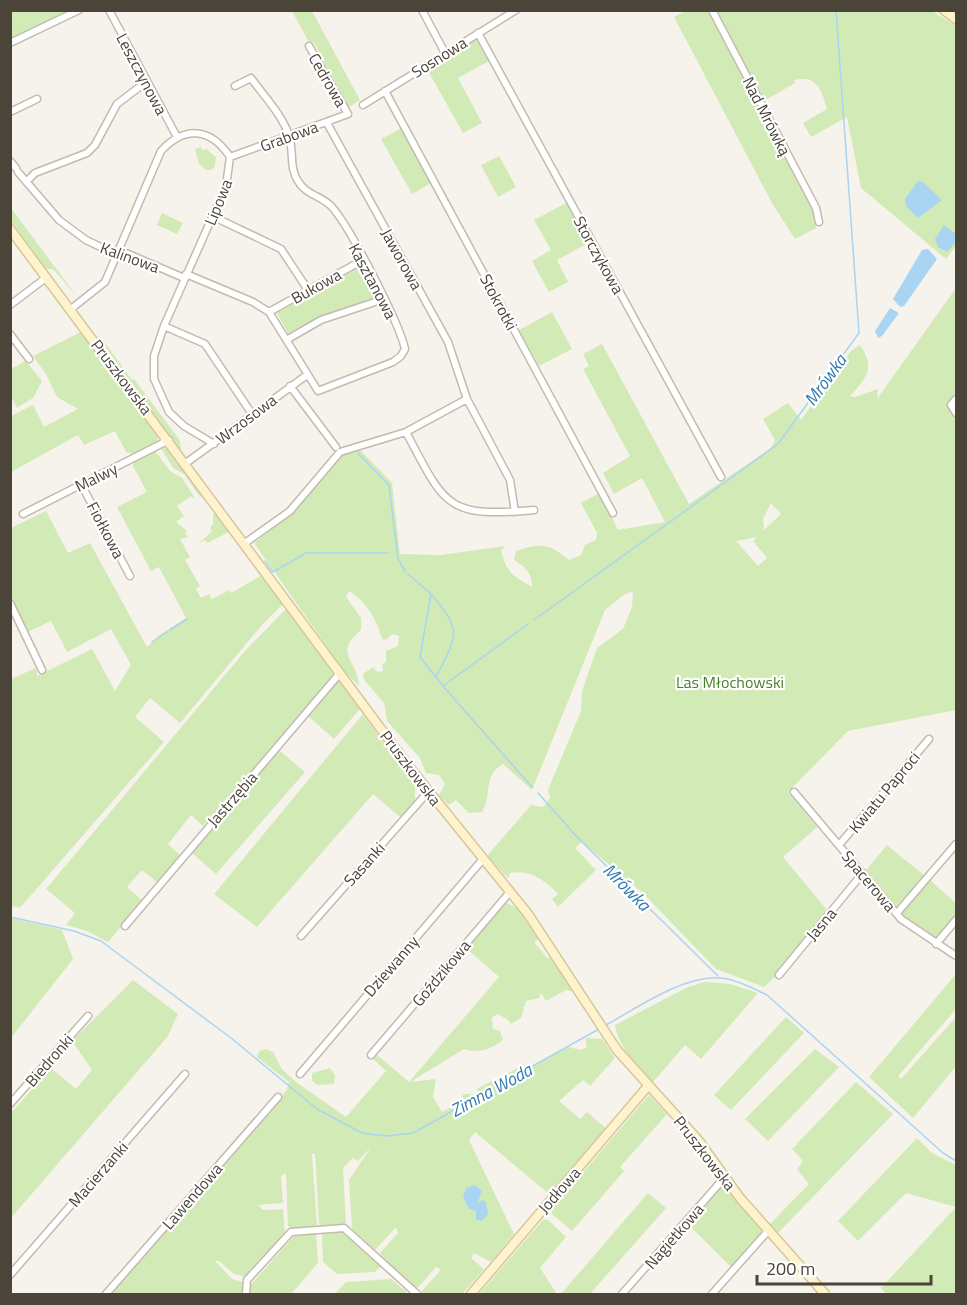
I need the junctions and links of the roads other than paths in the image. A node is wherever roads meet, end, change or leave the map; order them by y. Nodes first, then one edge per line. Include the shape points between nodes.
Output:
1 (79, 10) edge
2 (109, 10) edge
3 (422, 10) edge
4 (516, 10) edge
5 (712, 10) edge
6 (944, 10) edge
7 (957, 19) edge
8 (478, 33) junction
9 (10, 43) edge
10 (309, 46) dead end
11 (445, 53) junction
12 (146, 82) junction
13 (235, 86) dead end
14 (386, 91) junction
15 (37, 99) dead end
16 (363, 105) dead end
17 (10, 112) edge
18 (348, 114) joint
19 (327, 123) junction
20 (289, 136) junction
21 (177, 137) junction
22 (230, 157) junction
23 (10, 161) edge
24 (27, 182) junction
25 (212, 216) junction
26 (819, 222) dead end
27 (10, 229) edge
28 (118, 252) junction
29 (363, 260) junction
30 (185, 276) junction
31 (47, 277) junction
32 (308, 290) junction
33 (384, 299) junction
34 (10, 304) edge
35 (71, 309) junction
36 (269, 312) junction
37 (164, 326) junction
38 (10, 334) edge
39 (288, 339) junction
40 (29, 359) dead end
41 (307, 375) junction
42 (290, 386) junction
43 (467, 399) junction
44 (957, 399) edge
45 (954, 410) edge
46 (252, 414) junction
47 (406, 432) junction
48 (169, 440) junction
49 (214, 444) junction
50 (336, 447) dead end
51 (186, 463) junction
52 (721, 477) dead end
53 (81, 484) junction
54 (534, 510) dead end
55 (515, 512) junction
56 (613, 513) dead end
57 (23, 514) dead end
58 (245, 543) junction
59 (130, 576) dead end
60 (10, 603) edge
61 (42, 670) dead end
62 (340, 673) junction
63 (929, 739) dead end
64 (428, 792) junction
65 (794, 792) dead end
66 (957, 844) edge
67 (839, 845) junction
68 (483, 859) junction
69 (862, 874) junction
70 (510, 892) junction
71 (897, 913) junction
72 (957, 920) edge
73 (125, 926) dead end
74 (301, 936) dead end
75 (936, 944) junction
76 (957, 956) edge
77 (779, 975) dead end
78 (88, 1016) dead end
79 (371, 1054) dead end
80 (185, 1074) dead end
81 (300, 1074) dead end
82 (648, 1086) junction
83 (278, 1097) dead end
84 (10, 1104) edge
85 (726, 1178) junction
86 (768, 1231) junction
87 (10, 1275) edge
88 (106, 1294) edge
89 (246, 1294) edge
90 (417, 1294) edge
91 (471, 1294) edge
92 (622, 1294) edge
93 (712, 1294) edge
94 (825, 1294) edge

1 - 9 street
2 - 12 street, Leszczynowa
3 - 11 street
4 - 8 street, Sosnowa
5 - 26 street, Nad Mrówką via 816,208
6 - 7 street
8 - 11 street, Sosnowa
8 - 52 street, Storczykowa
10 - 18 street, Cedrowa
11 - 14 street, Sosnowa
12 - 21 street, Leszczynowa
12 - 24 street via 117,104 87,153 35,173
13 - 20 street via 252,78
14 - 16 street, Sosnowa
14 - 56 street, Stokrotki
15 - 17 street
18 - 19 street, Grabowa
19 - 20 street, Grabowa
19 - 43 street, Jaworowa via 448,342
20 - 22 street, Grabowa
20 - 29 street, Kasztanowa via 292,167 298,182 330,205
21 - 22 street, Lipowa via 190,133 208,135
21 - 28 street via 161,151
22 - 25 street, Lipowa via 226,186
23 - 24 street, Kalinowa
24 - 28 street, Kalinowa via 59,220 86,240
25 - 30 street, Lipowa
25 - 32 street via 281,249
27 - 31 street, Pruszkowska
28 - 30 street, Kalinowa
28 - 35 street via 105,282
29 - 32 street, Bukowa
29 - 33 street, Kasztanowa
30 - 36 street, Kalinowa
30 - 37 street, Lipowa
31 - 34 street
31 - 35 street, Pruszkowska
32 - 36 street, Bukowa
33 - 39 street via 321,320
33 - 41 street, Kasztanowa via 403,341 405,349 401,356 318,391
35 - 48 street, Pruszkowska
36 - 39 street
37 - 46 street via 205,344
37 - 49 street, Lipowa via 154,356 154,379 160,397 184,426
38 - 40 street
39 - 41 street
41 - 42 street, Wrzosowa
42 - 46 street, Wrzosowa
42 - 50 street
43 - 47 street
43 - 55 street, Jaworowa via 510,480
44 - 45 street
46 - 49 street, Wrzosowa
47 - 55 street via 436,486 448,499 480,513
47 - 58 street via 340,452 290,511
48 - 51 street, Pruszkowska
48 - 53 street, Malwy
49 - 51 street, Wrzosowa
51 - 58 street, Pruszkowska
53 - 57 street, Malwy
53 - 59 street, Fiołkowa
54 - 55 street
58 - 62 street, Pruszkowska
60 - 61 street
62 - 64 street, Pruszkowska
62 - 73 street, Jastrzębia
63 - 67 street, Kwiatu Paproci
64 - 68 street, Pruszkowska
64 - 74 street, Sasanki
65 - 67 street, Spacerowa
66 - 71 street
67 - 69 street, Spacerowa
68 - 70 street, Pruszkowska
68 - 81 street, Dziewanny
69 - 71 street, Spacerowa
69 - 77 street, Jasna
70 - 79 street, Goździkowa
70 - 82 street, Pruszkowska via 541,932 602,1028
71 - 75 street, Spacerowa
72 - 75 street
75 - 76 street, Spacerowa
78 - 84 street, Biedronki
80 - 87 street, Macierzanki
82 - 85 street, Pruszkowska via 699,1141
82 - 91 street, Jodłowa
83 - 88 street, Lawendowa
85 - 86 street, Pruszkowska
85 - 92 street, Nagietkowa
86 - 93 street
86 - 94 street, Pruszkowska
89 - 90 street via 247,1280 291,1232 344,1228

